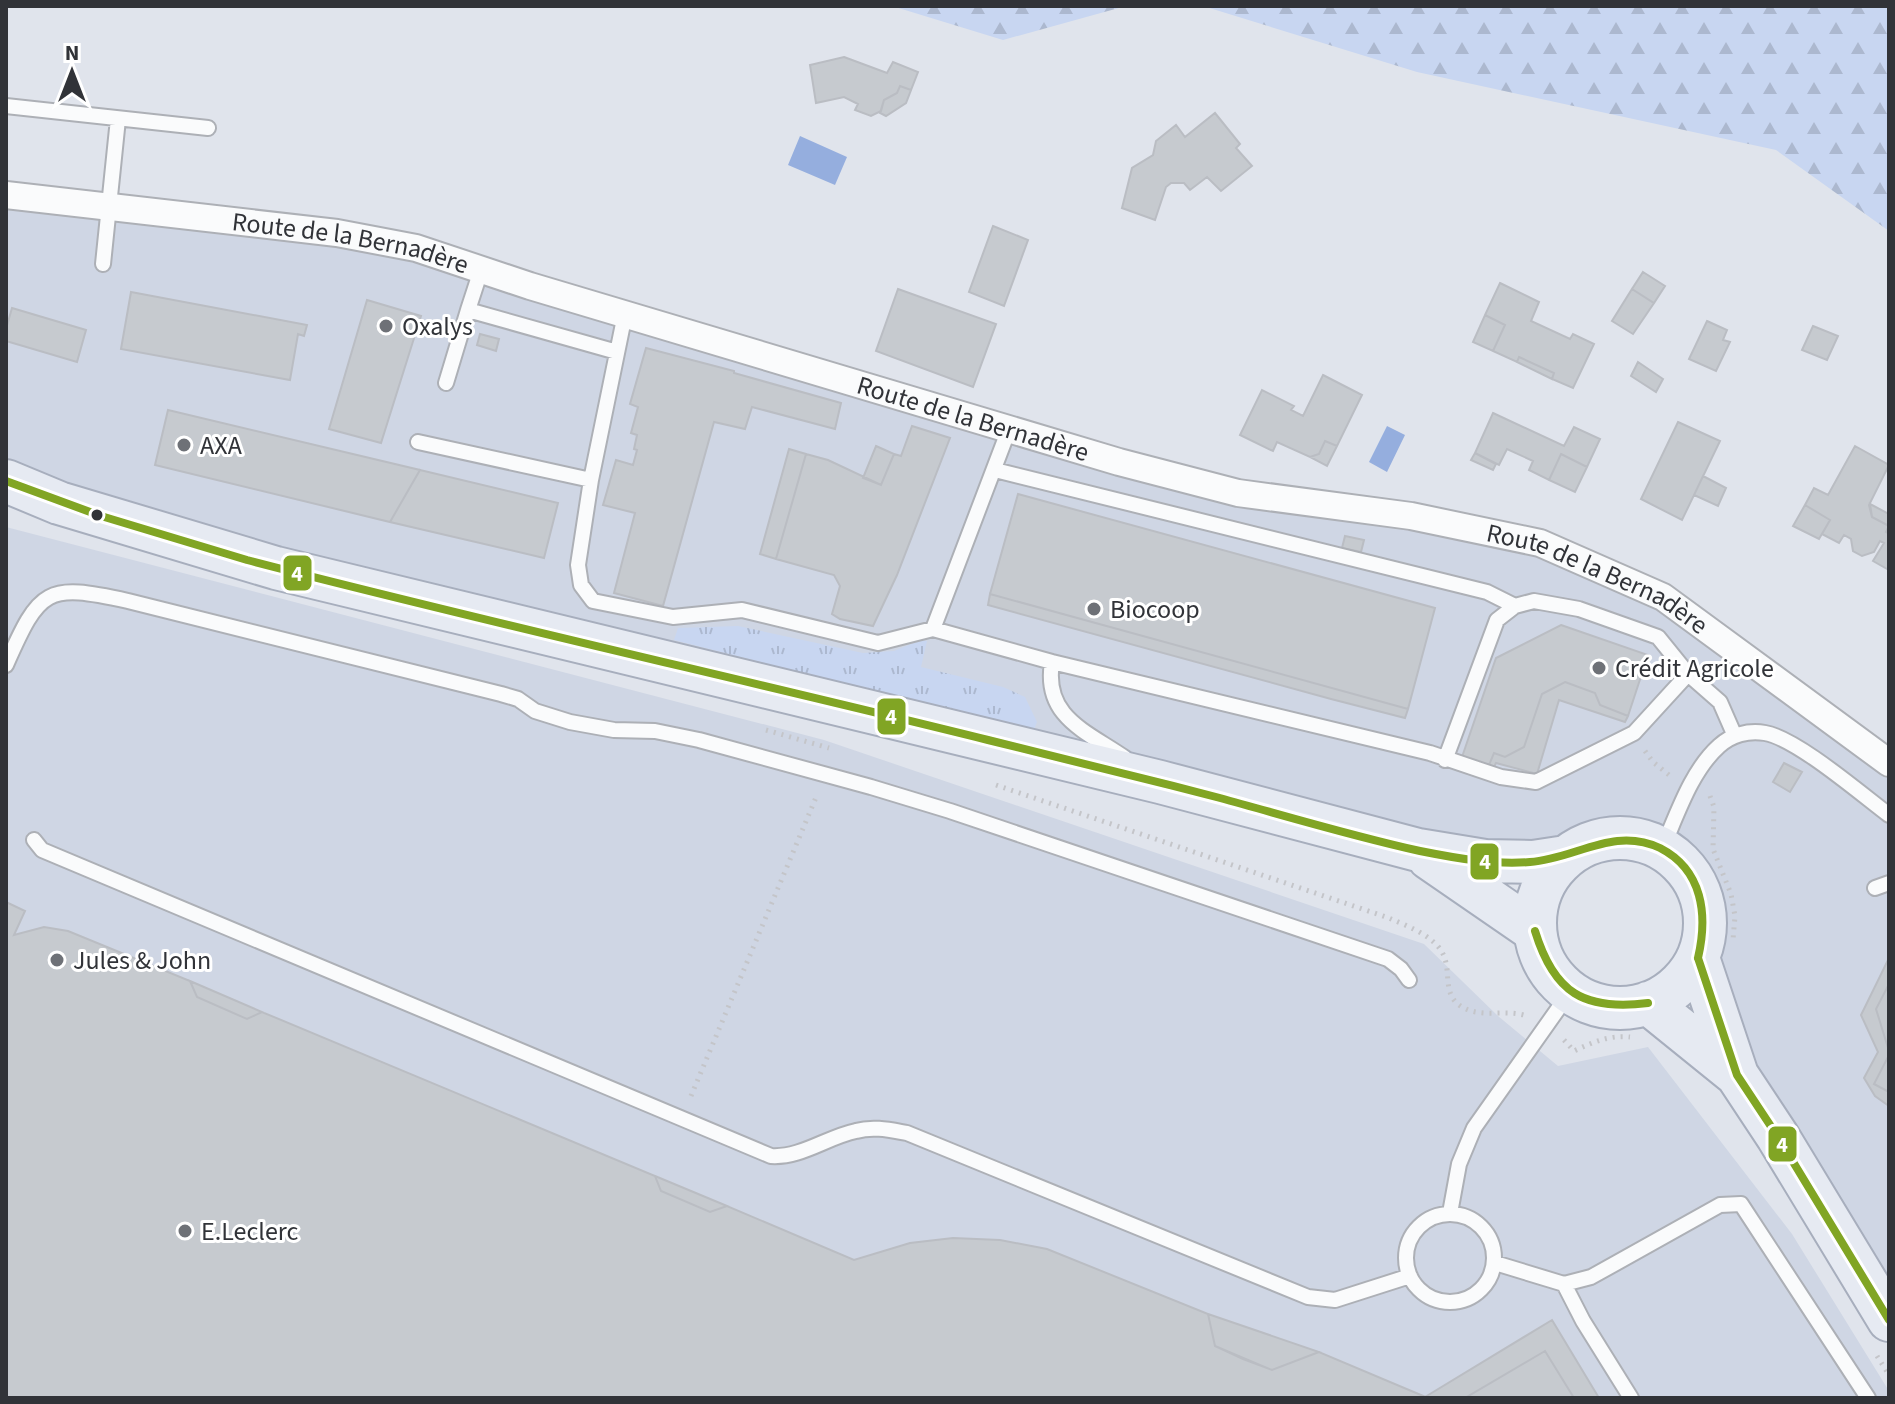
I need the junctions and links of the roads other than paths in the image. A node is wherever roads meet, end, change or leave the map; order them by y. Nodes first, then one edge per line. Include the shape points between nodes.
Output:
1 (6, 106) edge
2 (118, 119) junction
3 (208, 128) dead end
4 (6, 195) edge
5 (111, 206) junction
6 (103, 264) dead end
7 (481, 270) junction
8 (468, 310) junction
9 (625, 314) junction
10 (617, 352) junction
11 (446, 383) dead end
12 (1009, 429) junction
13 (418, 442) dead end
14 (995, 470) junction
15 (591, 480) junction
16 (6, 481) edge
17 (1515, 606) junction
18 (933, 629) junction
19 (1052, 662) junction
20 (6, 665) edge
21 (1688, 674) junction
22 (1734, 734) junction
23 (1445, 760) junction
24 (1889, 763) edge
25 (1160, 782) junction
26 (1889, 815) edge
27 (34, 840) dead end
28 (1662, 849) junction
29 (1418, 850) junction
30 (1566, 857) junction
31 (1535, 931) junction
32 (1715, 953) junction
33 (1409, 980) dead end
34 (1570, 992) junction
35 (1648, 1003) junction
36 (1737, 1075) junction
37 (1450, 1213) junction
38 (1495, 1263) junction
39 (1410, 1276) junction
40 (1564, 1284) junction
41 (1889, 1320) edge
42 (1631, 1398) edge
43 (1868, 1398) edge

1 - 2 lane
2 - 3 lane
2 - 5 lane
4 - 5 street, Route de la Bernadère
5 - 6 lane
5 - 7 street, Route de la Bernadère via 337,233 416,248
7 - 8 lane
7 - 9 street, Route de la Bernadère
8 - 10 lane
8 - 11 lane
9 - 10 lane
9 - 12 street, Route de la Bernadère
10 - 15 lane
12 - 14 lane
12 - 24 street, Route de la Bernadère via 1238,493 1411,516 1540,543 1663,597
13 - 15 lane
14 - 17 lane via 1487,592
14 - 18 lane
15 - 18 lane via 578,565 581,585 593,601 673,617 742,610 878,643
16 - 25 main road via 59,503 276,568
17 - 21 lane via 1534,601 1579,609 1658,637
17 - 23 lane via 1497,620
18 - 19 lane
19 - 23 lane
19 - 25 lane via 1053,699 1065,717
20 - 33 lane via 27,617 46,599 63,591 86,592 501,694 570,722 655,731 950,811 1388,959
21 - 22 lane via 1720,702
21 - 23 lane via 1634,733 1536,782
22 - 26 lane via 1766,733 1805,752
22 - 28 lane via 1704,765
25 - 29 main road
27 - 39 lane via 42,850 771,1156 784,1157 856,1131 907,1133 1308,1297 1335,1300
28 - 30 main road via 1613,838
28 - 32 main road via 1696,884 1705,933
29 - 30 main road via 1485,861
29 - 31 main road
30 - 31 main road via 1548,878 1537,903
31 - 34 main road via 1553,975
32 - 35 main road via 1669,993
32 - 36 main road
34 - 35 main road via 1594,1004 1622,1008
34 - 37 lane via 1474,1128 1459,1164
35 - 36 main road
36 - 41 main road
37 - 38 lane via 1478,1222 1494,1248
37 - 39 lane via 1435,1215 1413,1234 1407,1247
38 - 39 lane via 1483,1288 1457,1302 1429,1297
38 - 40 lane
40 - 42 lane
40 - 43 lane via 1591,1277 1720,1205 1741,1204

